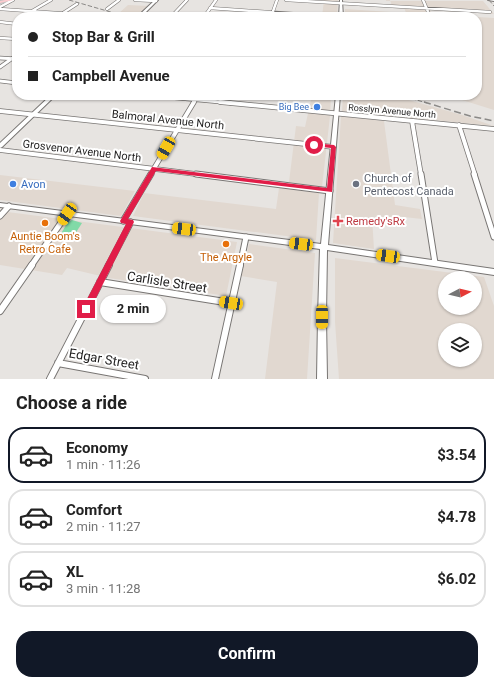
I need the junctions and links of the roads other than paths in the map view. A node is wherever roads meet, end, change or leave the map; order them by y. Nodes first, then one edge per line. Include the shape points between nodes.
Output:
1 (12, 0) edge
2 (50, 0) edge
3 (119, 0) edge
4 (135, 0) edge
5 (186, 0) edge
6 (216, 0) edge
7 (277, 0) edge
8 (286, 0) edge
9 (423, 0) edge
10 (489, 0) edge
11 (494, 0) edge
12 (4, 1) edge
13 (157, 1) edge
14 (0, 2) edge
15 (341, 2) edge
16 (77, 4) dead end
17 (0, 8) edge
18 (210, 8) junction
19 (427, 8) junction
20 (108, 9) dead end
21 (32, 11) junction
22 (48, 12) edge
23 (65, 12) edge
24 (145, 12) edge
25 (175, 12) edge
26 (207, 12) edge
27 (273, 12) joint
28 (428, 12) edge
29 (490, 12) dead end
30 (0, 22) edge
31 (12, 23) edge
32 (0, 38) edge
33 (12, 39) edge
34 (0, 58) edge
35 (12, 59) joint
36 (0, 67) edge
37 (0, 81) edge
38 (12, 82) edge
39 (49, 100) edge
40 (195, 100) joint
41 (337, 100) edge
42 (0, 111) edge
43 (34, 114) junction
44 (336, 114) junction
45 (412, 121) junction
46 (458, 125) junction
47 (494, 129) edge
48 (177, 130) junction
49 (0, 146) edge
50 (334, 147) junction
51 (0, 150) edge
52 (154, 169) junction
53 (330, 191) junction
54 (0, 205) edge
55 (9, 206) junction
56 (67, 214) junction
57 (0, 216) edge
58 (127, 222) junction
59 (246, 237) junction
60 (494, 237) edge
61 (324, 248) junction
62 (435, 263) junction
63 (494, 272) edge
64 (100, 282) junction
65 (231, 303) junction
66 (0, 311) edge
67 (58, 363) junction
68 (50, 379) edge
69 (145, 379) edge
70 (214, 379) edge
71 (322, 379) edge

1 - 12 main road
1 - 17 street
2 - 21 street
3 - 20 street
4 - 13 street
5 - 25 street
6 - 18 street
7 - 27 street
8 - 15 street
9 - 19 street
10 - 11 main road
12 - 14 main road
13 - 24 main road
15 - 19 street
16 - 23 street
17 - 21 street
18 - 26 street
18 - 27 street
19 - 28 street
19 - 29 street
21 - 22 street
30 - 31 street
32 - 33 street
34 - 35 street
35 - 36 street
37 - 38 street
39 - 43 main road
40 - 44 street, Rosslyn Avenue North
40 - 48 street
41 - 44 main road
42 - 43 street, Balmoral Avenue North
43 - 48 street, Balmoral Avenue North
43 - 49 main road
44 - 45 street, Rosslyn Avenue North
44 - 50 main road
45 - 46 street, Rosslyn Avenue North
45 - 62 street
46 - 47 street, Rosslyn Avenue North
46 - 60 street
48 - 50 street, Balmoral Avenue North
48 - 52 street
50 - 53 main road
51 - 52 street, Grosvenor Avenue North
52 - 53 street, Grosvenor Avenue North
52 - 58 street
53 - 61 main road
54 - 55 main road
55 - 56 main road
55 - 57 street
56 - 58 main road
56 - 66 street
58 - 59 main road
58 - 64 street
59 - 61 main road
59 - 65 street
61 - 62 main road
61 - 71 main road
62 - 63 main road
64 - 65 street, Carlisle Street
64 - 67 street
65 - 70 street
67 - 68 street
67 - 69 street, Edgar Street

